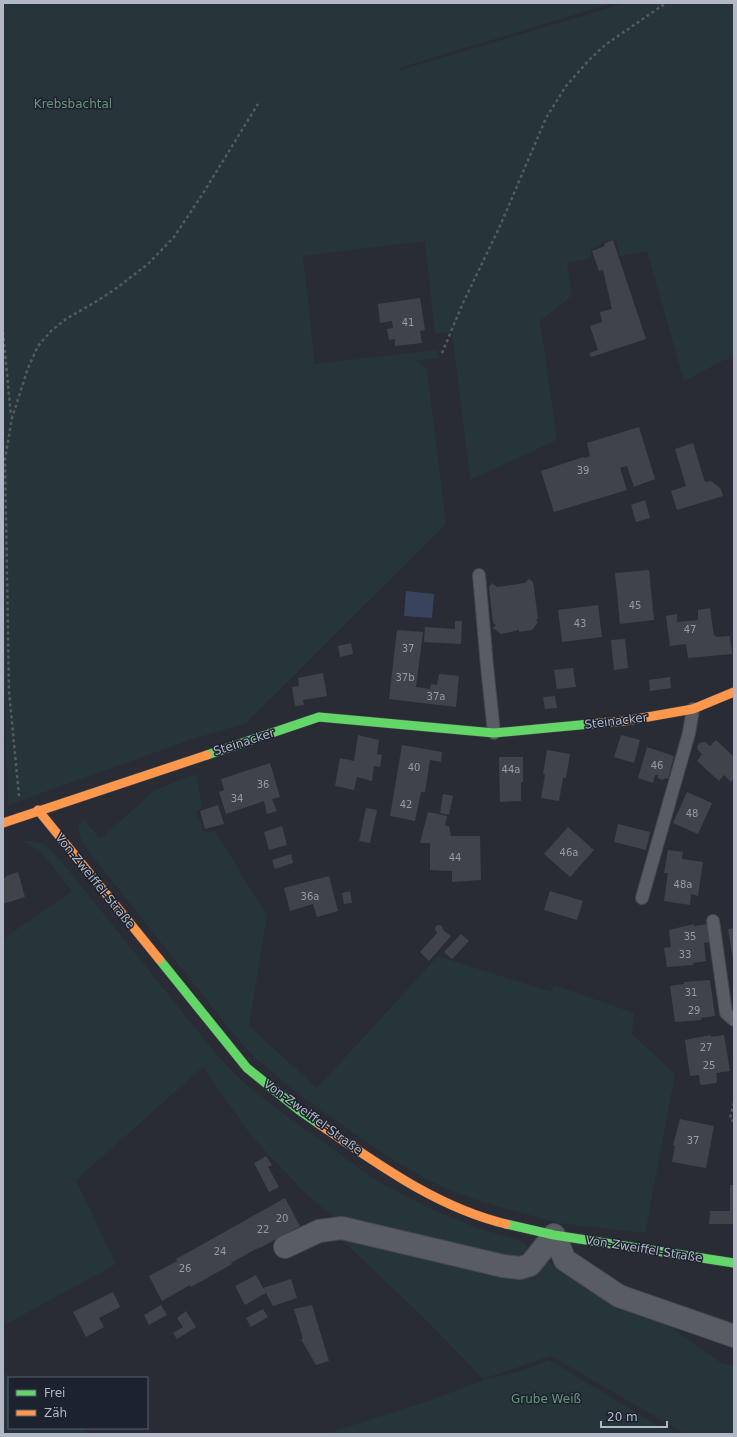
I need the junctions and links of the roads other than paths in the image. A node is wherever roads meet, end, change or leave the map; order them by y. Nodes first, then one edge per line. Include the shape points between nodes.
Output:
1 (479, 575) dead end
2 (734, 692) edge
3 (694, 709) junction
4 (494, 733) junction
5 (38, 810) junction
6 (3, 823) edge
7 (642, 898) dead end
8 (713, 922) dead end
9 (734, 1020) edge
10 (554, 1235) junction
11 (286, 1247) dead end
12 (734, 1263) edge
13 (734, 1336) edge

1 - 4 lane
2 - 3 street, Steinacker
3 - 4 street, Steinacker via 625,721
3 - 7 lane
4 - 5 street, Steinacker via 319,717
5 - 6 street, Steinacker
5 - 10 street, Von-Zweiffel-Straße via 247,1068 299,1110 389,1172 453,1206 496,1221
8 - 9 lane via 726,1013
10 - 11 street via 530,1265 520,1268 342,1228 320,1231
10 - 12 street, Von-Zweiffel-Straße
10 - 13 street via 565,1260 619,1296

